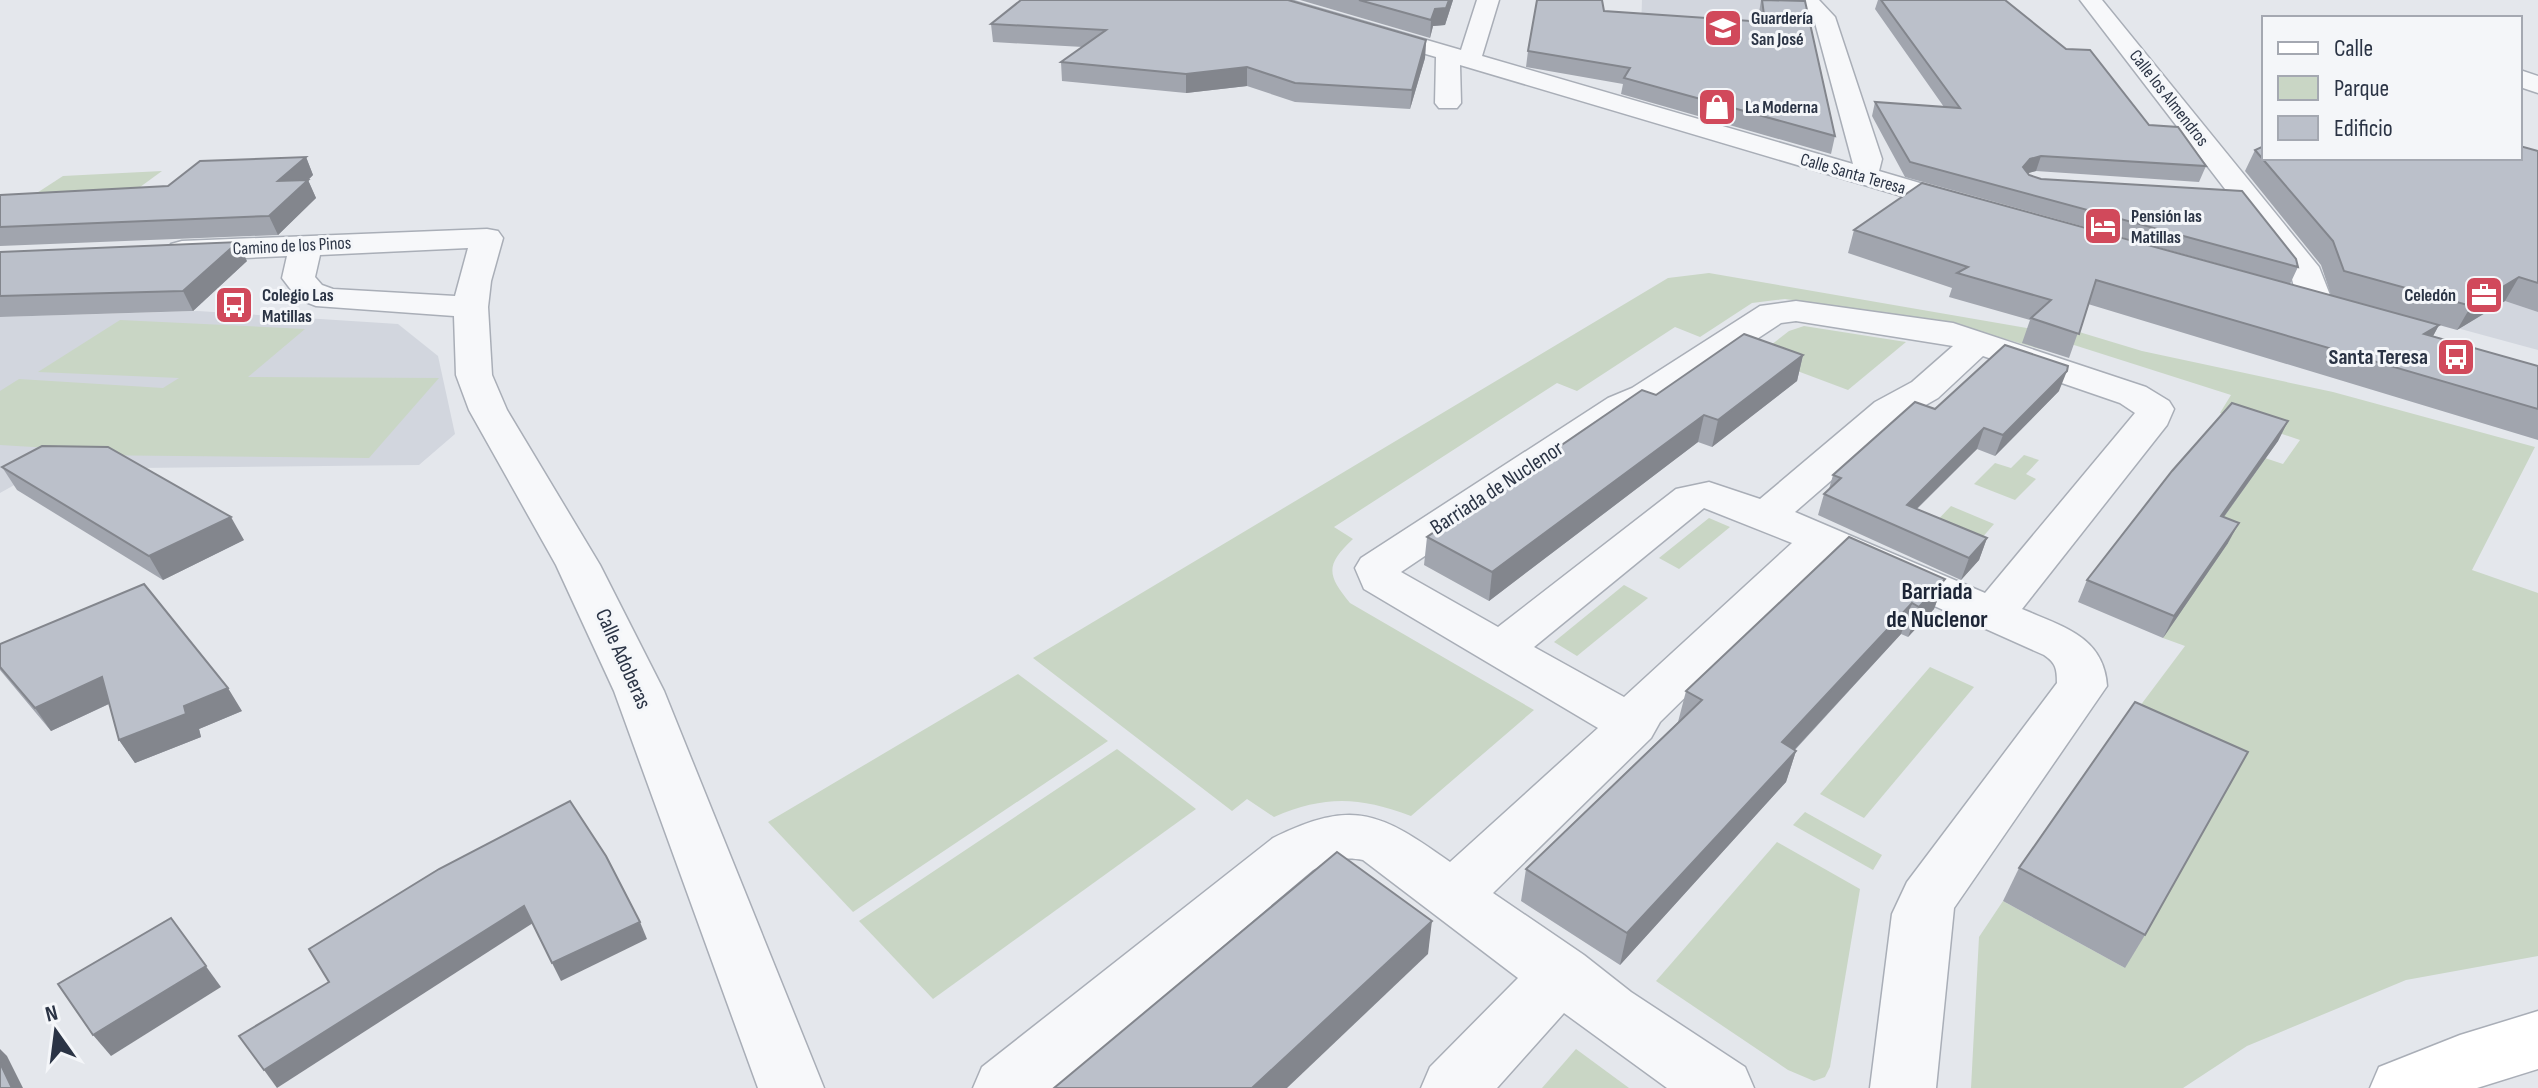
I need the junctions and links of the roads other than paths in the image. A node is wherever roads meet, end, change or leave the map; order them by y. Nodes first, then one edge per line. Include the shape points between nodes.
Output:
1 (1266, 0) edge
2 (1488, 0) edge
3 (1807, 0) edge
4 (2102, 16) edge
5 (1458, 57) junction
6 (1846, 88) junction
7 (1873, 90) dead end
8 (1448, 103) dead end
9 (2145, 110) dead end
10 (2180, 113) junction
11 (2210, 113) dead end
12 (1858, 176) junction
13 (2201, 193) edge
14 (2246, 196) junction
15 (1991, 213) edge
16 (487, 238) joint
17 (306, 245) junction
18 (157, 252) edge
19 (2280, 293) edge
20 (472, 295) junction
21 (2311, 303) junction
22 (2341, 311) edge
23 (1978, 342) junction
24 (1766, 515) junction
25 (1821, 540) junction
26 (1993, 614) junction
27 (1500, 650) junction
28 (1633, 725) junction
29 (1454, 894) junction
30 (1562, 973) junction
31 (2538, 1040) edge
32 (791, 1088) edge
33 (1006, 1088) edge
34 (1454, 1088) edge
35 (1721, 1088) edge
36 (1903, 1088) edge
37 (2403, 1088) edge

1 - 5 street, Calle Santa Teresa
2 - 5 street
3 - 6 street via 1824,17
4 - 10 street, Calle los Almendros
5 - 8 street
5 - 12 street, Calle Santa Teresa
6 - 7 street
6 - 12 street via 1868,159
9 - 10 street
10 - 11 street
10 - 14 street, Calle los Almendros
12 - 15 street, Calle Santa Teresa
13 - 14 street
14 - 21 street, Calle los Almendros via 2307,274
16 - 17 street, Camino de los Pinos
16 - 20 street, Calle Adoberas
17 - 18 street, Camino de los Pinos
17 - 20 street via 298,278 310,292 328,299 379,305
19 - 21 street
20 - 32 street, Calle Adoberas via 474,375 488,410 578,565 639,691
21 - 22 street
23 - 24 street
23 - 26 street, Barriada de Nuclenor via 2133,395 2155,409
23 - 27 street, Barriada de Nuclenor via 1900,325 1796,311 1772,313 1377,568 1380,579
24 - 25 street
24 - 27 street via 1719,497 1696,496
25 - 26 street
25 - 28 street via 1637,714
26 - 36 street via 2072,652 2083,667 2082,686 1928,899 1919,929
27 - 28 street, Barriada de Nuclenor
28 - 29 street
29 - 30 street
29 - 33 street via 1380,842 1332,835 1311,844
30 - 34 street
30 - 35 street
31 - 37 main road

